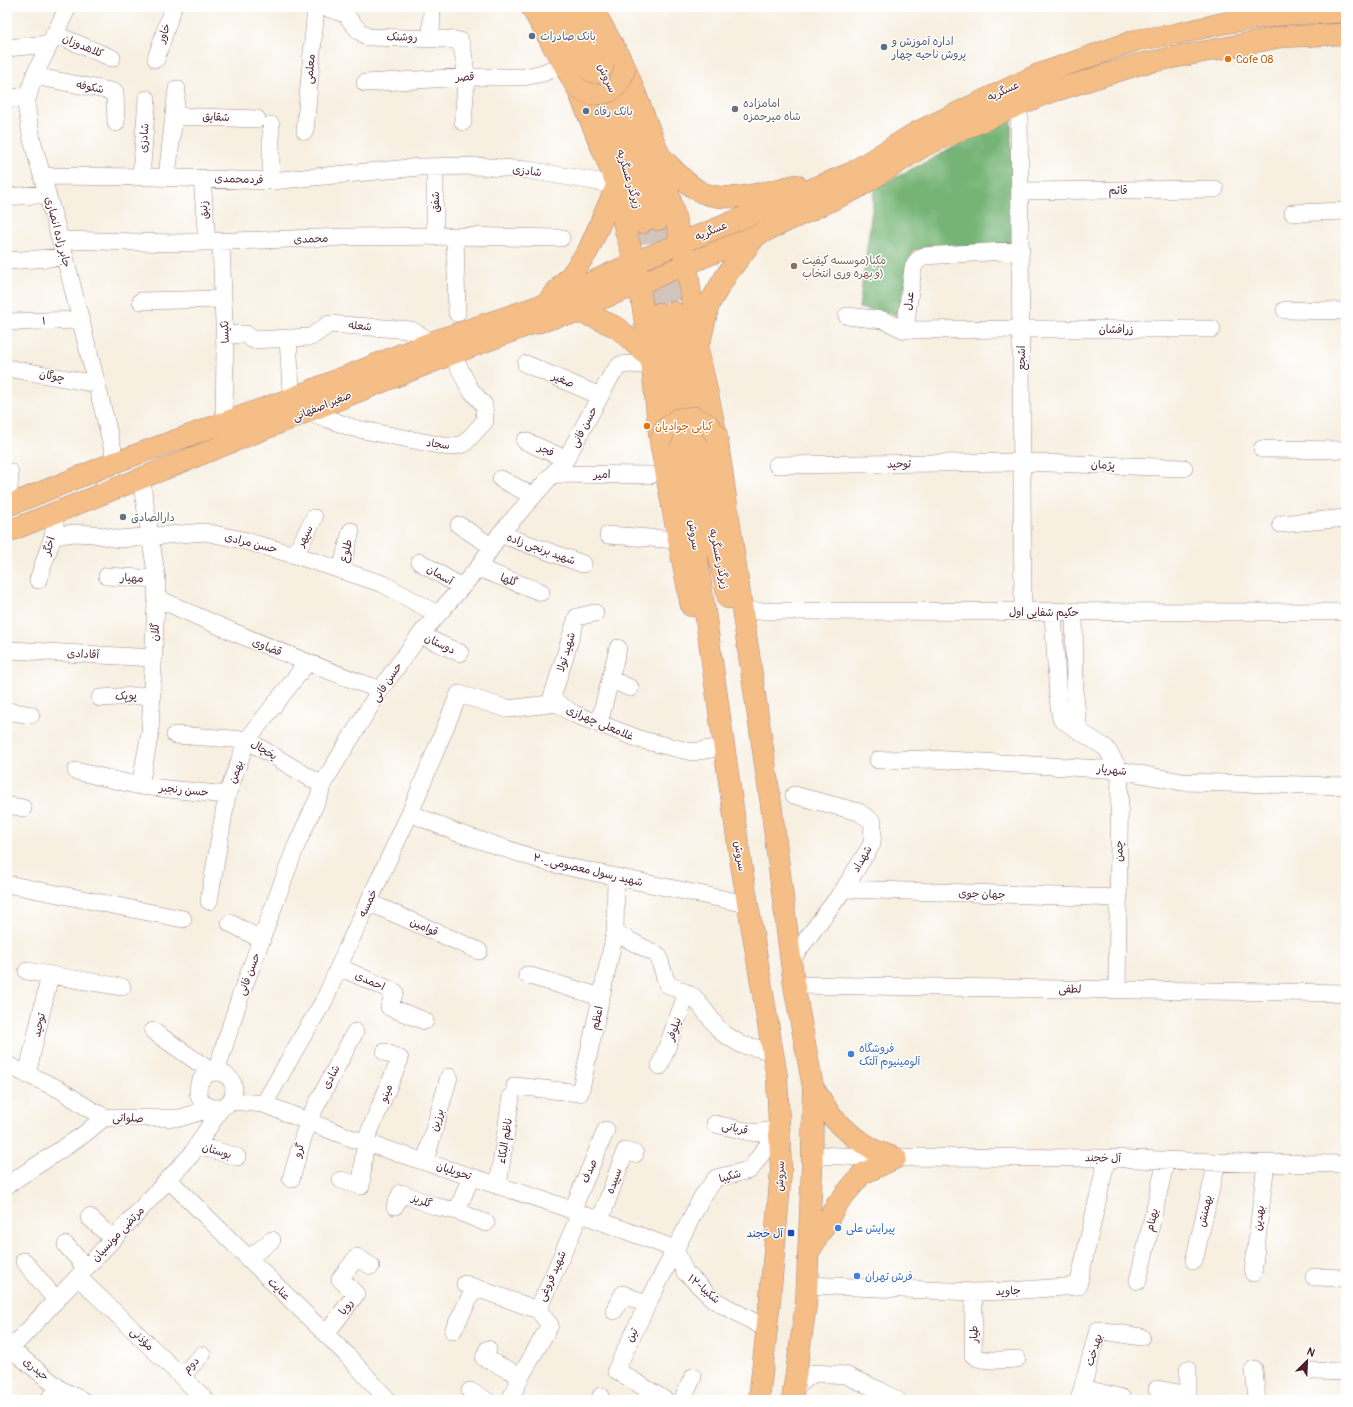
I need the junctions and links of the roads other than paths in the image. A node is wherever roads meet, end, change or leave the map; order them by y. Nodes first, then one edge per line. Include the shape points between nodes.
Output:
1 (68, 7) edge
2 (173, 7) edge
3 (318, 7) edge
4 (432, 7) edge
5 (531, 7) edge
6 (551, 7) edge
7 (571, 7) edge
8 (592, 7) edge
9 (1288, 10) edge
10 (1346, 12) edge
11 (1346, 34) edge
12 (431, 38) junction
13 (52, 39) junction
14 (7, 48) edge
15 (112, 58) dead end
16 (156, 59) dead end
17 (563, 64) junction
18 (625, 67) junction
19 (34, 76) junction
20 (467, 77) junction
21 (366, 83) dead end
22 (577, 88) junction
23 (177, 89) dead end
24 (28, 96) junction
25 (7, 99) edge
26 (147, 99) dead end
27 (1019, 105) junction
28 (174, 116) junction
29 (463, 122) dead end
30 (116, 123) dead end
31 (305, 130) dead end
32 (659, 154) junction
33 (435, 167) junction
34 (851, 173) junction
35 (43, 176) junction
36 (141, 177) junction
37 (167, 177) junction
38 (202, 178) junction
39 (271, 181) junction
40 (617, 185) junction
41 (1215, 189) dead end
42 (1020, 191) junction
43 (47, 194) junction
44 (7, 197) edge
45 (1346, 211) edge
46 (1293, 213) dead end
47 (650, 222) joint
48 (757, 235) junction
49 (455, 236) junction
50 (435, 237) junction
51 (561, 238) dead end
52 (60, 240) junction
53 (214, 242) junction
54 (682, 243) junction
55 (1021, 250) junction
56 (65, 257) junction
57 (7, 261) edge
58 (635, 262) junction
59 (687, 265) junction
60 (639, 284) junction
61 (223, 299) junction
62 (141, 301) dead end
63 (1285, 310) dead end
64 (549, 311) junction
65 (1346, 311) edge
66 (667, 312) joint
67 (457, 313) dead end
68 (847, 316) dead end
69 (81, 320) junction
70 (7, 322) edge
71 (1021, 329) junction
72 (1212, 329) dead end
73 (905, 330) junction
74 (225, 335) junction
75 (288, 338) junction
76 (432, 342) junction
77 (698, 350) junction
78 (452, 354) junction
79 (651, 362) junction
80 (526, 364) dead end
81 (7, 368) edge
82 (97, 384) junction
83 (291, 391) dead end
84 (600, 396) junction
85 (309, 412) junction
86 (224, 423) junction
87 (716, 436) junction
88 (525, 441) dead end
89 (660, 442) junction
90 (1262, 449) dead end
91 (1346, 450) edge
92 (566, 459) junction
93 (116, 462) junction
94 (1022, 462) junction
95 (777, 465) dead end
96 (1184, 468) dead end
97 (10, 472) dead end
98 (553, 474) junction
99 (651, 475) dead end
100 (502, 479) dead end
101 (132, 483) junction
102 (533, 496) junction
103 (8, 506) edge
104 (57, 512) junction
105 (314, 518) dead end
106 (1346, 518) edge
107 (1280, 524) dead end
108 (459, 525) dead end
109 (7, 532) edge
110 (351, 532) dead end
111 (608, 535) dead end
112 (53, 536) junction
113 (151, 536) junction
114 (496, 540) junction
115 (678, 540) junction
116 (295, 555) junction
117 (420, 562) dead end
118 (582, 564) dead end
119 (478, 568) junction
120 (342, 570) junction
121 (107, 576) dead end
122 (157, 579) junction
123 (38, 580) dead end
124 (461, 587) junction
125 (541, 592) dead end
126 (156, 598) junction
127 (742, 611) junction
128 (1023, 612) junction
129 (1053, 612) junction
130 (1074, 612) junction
131 (1346, 612) edge
132 (595, 613) dead end
133 (437, 614) junction
134 (420, 635) junction
135 (618, 648) dead end
136 (12, 650) dead end
137 (460, 653) dead end
138 (154, 658) junction
139 (307, 663) junction
140 (610, 678) junction
141 (630, 688) dead end
142 (380, 690) junction
143 (459, 694) joint
144 (152, 695) junction
145 (100, 698) dead end
146 (550, 704) junction
147 (7, 712) edge
148 (31, 714) dead end
149 (599, 724) junction
150 (1079, 731) junction
151 (175, 735) dead end
152 (247, 740) junction
153 (717, 748) junction
154 (878, 760) dead end
155 (1120, 770) junction
156 (76, 771) dead end
157 (322, 785) junction
158 (140, 786) junction
159 (1346, 786) edge
160 (227, 795) junction
161 (794, 795) dead end
162 (771, 804) junction
163 (410, 813) junction
164 (740, 858) junction
165 (616, 877) junction
166 (7, 884) edge
167 (844, 890) junction
168 (1119, 898) junction
169 (209, 901) dead end
170 (368, 902) junction
171 (748, 904) junction
172 (183, 919) dead end
173 (230, 923) dead end
174 (615, 933) junction
175 (262, 940) junction
176 (479, 951) dead end
177 (791, 960) junction
178 (339, 967) junction
179 (27, 971) dead end
180 (50, 975) junction
181 (527, 976) dead end
182 (794, 985) junction
183 (122, 987) dead end
184 (1117, 990) junction
185 (687, 993) junction
186 (1346, 993) edge
187 (601, 997) junction
188 (425, 1021) dead end
189 (153, 1031) dead end
190 (355, 1032) dead end
191 (772, 1051) junction
192 (385, 1052) dead end
193 (7, 1066) edge
194 (660, 1066) dead end
195 (214, 1072) junction
196 (27, 1074) junction
197 (449, 1077) dead end
198 (813, 1087) junction
199 (513, 1092) joint
200 (264, 1104) junction
201 (221, 1106) junction
202 (105, 1117) junction
203 (308, 1121) junction
204 (715, 1124) dead end
205 (779, 1129) junction
206 (606, 1130) dead end
207 (366, 1142) junction
208 (197, 1145) junction
209 (635, 1154) dead end
210 (812, 1155) junction
211 (781, 1156) junction
212 (237, 1157) dead end
213 (896, 1158) junction
214 (1107, 1158) junction
215 (1166, 1160) junction
216 (425, 1162) junction
217 (1217, 1162) junction
218 (1266, 1163) junction
219 (1346, 1164) edge
220 (471, 1177) junction
221 (168, 1179) junction
222 (291, 1179) dead end
223 (341, 1180) dead end
224 (7, 1186) edge
225 (498, 1186) junction
226 (395, 1206) dead end
227 (457, 1211) junction
228 (576, 1212) junction
229 (89, 1217) dead end
230 (600, 1221) junction
231 (486, 1223) dead end
232 (113, 1239) junction
233 (272, 1240) dead end
234 (66, 1245) dead end
235 (675, 1250) junction
236 (808, 1254) junction
237 (248, 1259) junction
238 (24, 1261) dead end
239 (1194, 1261) dead end
240 (371, 1266) dead end
241 (82, 1273) junction
242 (1253, 1273) dead end
243 (1314, 1277) dead end
244 (1346, 1278) edge
245 (1138, 1281) dead end
246 (806, 1285) junction
247 (974, 1292) junction
248 (56, 1300) junction
249 (647, 1305) junction
250 (538, 1310) junction
251 (614, 1311) dead end
252 (766, 1329) junction
253 (453, 1331) dead end
254 (326, 1334) junction
255 (1141, 1337) dead end
256 (488, 1349) dead end
257 (9, 1351) edge
258 (202, 1355) dead end
259 (1018, 1359) dead end
260 (1188, 1369) dead end
261 (1254, 1369) dead end
262 (1313, 1371) dead end
263 (1346, 1372) edge
264 (181, 1376) junction
265 (521, 1376) junction
266 (692, 1377) dead end
267 (1157, 1389) dead end
268 (470, 1391) dead end
269 (54, 1394) edge
270 (793, 1394) edge
271 (1081, 1394) edge
272 (1122, 1398) dead end
273 (1188, 1398) edge
274 (82, 1400) edge
275 (206, 1400) edge
276 (388, 1400) edge
277 (486, 1400) edge
278 (510, 1400) edge
279 (665, 1400) edge
280 (682, 1400) edge
281 (759, 1400) edge
282 (897, 1400) edge
283 (1257, 1400) edge

1 - 13 street, جابر زاده انصاری
2 - 16 street, خاور
3 - 12 street, روشنک via 345,14 359,31 368,37
3 - 31 street, معلمی
4 - 12 street
5 - 17 main road
6 - 47 main road, زیرگذر عسگریه via 587,76
7 - 47 main road, سروش via 603,68 638,151
8 - 18 main road
9 - 10 main road, عسگریه
9 - 34 main road, عسگریه via 1137,40 1038,75 915,133
11 - 27 main road, عسگریه via 1281,37 1140,64 1042,95
12 - 20 street, روشنک via 460,42
13 - 14 street
13 - 15 street, کلاهدوزان
13 - 19 street, جابر زاده انصاری
17 - 20 street, قصر via 543,73 524,76
17 - 22 main road
18 - 22 main road, bridge via 618,84 603,94 585,93
18 - 32 main road
19 - 24 street, جابر زاده انصاری
19 - 30 street, شکوفه via 115,92
20 - 21 street, قصر
20 - 29 street
22 - 40 main road
23 - 28 street
24 - 25 street
24 - 35 street, جابر زاده انصاری via 26,104 32,140
26 - 36 street, شادزی
27 - 42 street, اشجع
27 - 48 main road, عسگریه via 924,146 856,189
28 - 37 street
28 - 39 street, شقایق via 264,122
32 - 34 main road via 681,177 700,191 715,197 745,196
32 - 54 main road
33 - 39 street, فردمحمدی
33 - 40 street, شادزی via 477,166 528,170
33 - 50 street, شفق
34 - 54 main road, عسگریه
35 - 36 street, فردمحمدی
35 - 43 street, جابر زاده انصاری
36 - 37 street, فردمحمدی
37 - 38 street, فردمحمدی
38 - 39 street, فردمحمدی
38 - 53 street, زنبق
40 - 58 main road via 625,230
40 - 64 main road via 588,251
41 - 42 street, قائم
42 - 55 street, اشجع
43 - 44 street
43 - 52 street, جابر زاده انصاری
45 - 46 street
48 - 59 main road, عسگریه
48 - 77 main road via 732,267 709,304
49 - 50 street, محمدی
49 - 51 street, محمدی
49 - 67 street
50 - 53 street, محمدی via 345,237
52 - 53 street, محمدی
52 - 56 street, جابر زاده انصاری
53 - 61 street, نکیسا
54 - 58 main road, عسگریه
54 - 59 main road
55 - 71 street, اشجع
55 - 73 street, عدل via 924,256 913,268
56 - 57 street
56 - 69 street, جابر زاده انصاری
58 - 60 main road
58 - 64 main road, صغیر اصفهانی
59 - 60 main road, عسگریه
59 - 77 main road
60 - 64 main road, صغیر اصفهانی
60 - 79 main road
61 - 62 street
61 - 74 street, نکیسا
63 - 65 street
64 - 76 main road, صغیر اصفهانی
64 - 78 main road, صغیر اصفهانی via 526,326
64 - 79 main road via 580,313 618,328
66 - 162 main road, زیرگذر عسگریه
66 - 164 main road, سروش via 691,514
68 - 73 street via 883,320
69 - 70 street, ۱
69 - 82 street, جابر زاده انصاری
71 - 72 street, زرافشان
71 - 73 street
71 - 94 street, اشجع
74 - 75 street, شعله via 246,334 253,340
74 - 86 street, نکیسا
75 - 76 street, شعله via 311,337 329,324 411,330
75 - 83 street
76 - 86 main road, صغیر اصفهانی
77 - 87 main road
78 - 85 main road, صغیر اصفهانی
78 - 85 street, سجاد via 470,389 484,405 486,421 464,444 449,447 353,428
79 - 84 street, حسن فانی via 620,365
79 - 89 main road
80 - 84 street, صغیر
81 - 82 street, چوگان
82 - 93 street, جابر زاده انصاری
84 - 92 street, حسن فانی
85 - 101 main road, صغیر اصفهانی
86 - 93 main road, صغیر اصفهانی
87 - 89 main road, bridge via 708,424 701,420 694,417 678,418 666,428
87 - 127 main road
88 - 92 street, فجر
89 - 115 main road
90 - 91 street
92 - 98 street, حسن فانی
93 - 101 main road
93 - 103 main road, صغیر اصفهانی
94 - 95 street, توحید
94 - 96 street, پژمان
94 - 128 street, اشجع
97 - 103 street
98 - 99 street, امیر
98 - 102 street, حسن فانی
100 - 102 street
101 - 104 main road, صغیر اصفهانی
101 - 113 street, گلان
102 - 114 street, حسن فانی
104 - 109 main road, صغیر اصفهانی
104 - 112 street, اخگر
105 - 116 street, سپهر
106 - 107 street
108 - 114 street, شهید برنجی زاده
110 - 120 street, طلوع
111 - 115 street
112 - 113 street, حسن مرادی via 74,533 118,539
112 - 123 street, اخگر
113 - 116 street, حسن مرادی via 205,532
113 - 122 street, گلان
114 - 118 street, شهید برنجی زاده
114 - 119 street, حسن فانی
115 - 153 main road
116 - 120 street, حسن مرادی
117 - 124 street, آسمان
119 - 124 street, حسن فانی
119 - 125 street, گلها
120 - 133 street, حسن مرادی via 383,584
121 - 122 street, مهیار
122 - 126 street, گلان
124 - 133 street, حسن فانی
126 - 138 street, گلان
126 - 139 street, قضاوی
127 - 128 street, حکیم شفایی اول
127 - 162 main road
128 - 129 street, حکیم شفایی اول
129 - 130 street, حکیم شفایی اول
129 - 150 street via 1061,719
130 - 131 street, حکیم شفایی اول
130 - 150 street via 1075,696
132 - 146 street, شهید تولا via 577,617
133 - 134 street, حسن فانی
134 - 137 street, دوستان
134 - 142 street, حسن فانی
135 - 140 street
136 - 138 street, آقادادی
138 - 144 street, گلان
139 - 142 street, قضاوی
139 - 152 street, بهمن
140 - 141 street
140 - 149 street
142 - 157 street, حسن فانی
143 - 146 street, غلامعلی چهرازی via 508,709
143 - 163 street, خمسه
144 - 145 street, پوپک
144 - 158 street, گلان via 150,733
146 - 149 street, غلامعلی چهرازی via 557,703 574,714
147 - 148 street
149 - 153 street, غلامعلی چهرازی via 642,740 692,752
150 - 155 street via 1106,748
151 - 152 street, یخچال
152 - 157 street, یخچال
152 - 160 street, بهمن
153 - 164 main road
154 - 155 street, شهریار via 930,759
155 - 159 street, شهریار via 1182,782
155 - 168 street, چمن
156 - 158 street, حسن رنجبر
157 - 175 street, حسن فانی via 296,846
158 - 160 street, حسن رنجبر
160 - 169 street, بهمن
161 - 167 street, شهداد via 859,812 873,822 872,844
162 - 177 main road
163 - 165 street, ۲۰_شهید رسول معصومی via 455,832 549,863
163 - 170 street, خمسه
164 - 171 main road, سروش
165 - 171 street, ۲۰_شهید رسول معصومی
165 - 174 street, اعظم
166 - 172 street
167 - 168 street, جهان جوی
167 - 177 street, شهداد
168 - 184 street, چمن
170 - 176 street, قوامین
170 - 178 street, خمسه
171 - 191 main road, سروش
173 - 175 street
174 - 185 street via 658,956 667,984
174 - 187 street, اعظم
175 - 195 street, حسن فانی
177 - 182 main road
178 - 188 street, احمدی via 395,992 389,1007
178 - 200 street, خمسه via 324,1001
179 - 180 street
180 - 183 street
180 - 196 street, توحید
181 - 187 street
182 - 184 street, لطفی
182 - 198 main road
184 - 186 street, لطفی
185 - 191 street via 694,997 721,1032 742,1045
185 - 194 street, نیلوفر
187 - 199 street, اعظم via 580,1092
189 - 195 street
190 - 203 street, شادی
191 - 205 main road, سروش via 777,1076
192 - 207 street, مینو via 400,1059
193 - 196 street, صلواتی
195 - 201 street via 224,1074 234,1086 234,1094
195 - 201 street via 203,1077 198,1085 198,1095 203,1104
196 - 202 street, صلواتی via 59,1089
197 - 216 street, برزین
198 - 210 main road
198 - 213 main road via 832,1117 854,1137 874,1150
199 - 225 street, ناظم البکاء
200 - 201 street, تحویلیان
200 - 203 street, تحویلیان
201 - 202 street, صلواتی via 180,1118
201 - 208 street, مرتضی مونسیان
202 - 224 street via 83,1135
203 - 207 street, تحویلیان
203 - 222 street, گرو
204 - 205 street, قربانی via 755,1133
205 - 211 main road, سروش
205 - 235 street, شکیبا via 750,1170 716,1178 702,1197
206 - 228 street, صدف
207 - 216 street, تحویلیان
207 - 223 street via 361,1186
208 - 212 street, بوستان
208 - 221 street, مرتضی مونسیان
209 - 230 street, سپیده via 625,1151
210 - 211 main road
210 - 213 street, آل خجند
210 - 236 main road
211 - 252 main road, سروش
213 - 214 street, آل خجند
213 - 236 main road via 862,1174 837,1204
214 - 215 street, آل خجند
214 - 247 street, جاوید via 1078,1286
215 - 217 street, آل خجند
215 - 245 street, بهنام
216 - 220 street, تحویلیان
217 - 218 street, آل خجند
217 - 239 street, بهمنش
218 - 219 street, آل خجند
218 - 242 street, بهدین
220 - 225 street, تحویلیان
220 - 227 street
221 - 232 street, مرتضی مونسیان
221 - 237 street, عنایت
225 - 228 street, تحویلیان
226 - 227 street, گلریز via 401,1193 434,1206
227 - 231 street, گلریز
228 - 230 street, تحویلیان
228 - 250 street, شهید فروغی
229 - 232 street
230 - 235 street, تحویلیان
232 - 241 street, مرتضی مونسیان
233 - 237 street
234 - 241 street, مؤذنی
235 - 249 street, تین
235 - 252 street, ۱۲-شکیبا via 685,1272 714,1300
236 - 246 main road
237 - 254 street, عنایت
238 - 248 street
240 - 254 street, رویا via 357,1257 340,1280 356,1294
241 - 248 street, مرتضی مونسیان
241 - 264 street, مؤذنی
243 - 244 street
246 - 247 street, جاوید
246 - 270 main road via 806,1305
247 - 259 street, طیار via 973,1355 983,1360
248 - 257 street, مرتضی مونسیان
249 - 251 street via 623,1294
249 - 279 street, تین via 616,1370
250 - 253 street via 470,1286
250 - 265 street, شهید فروغی via 550,1325
252 - 281 main road, سروش
254 - 276 street, عنایت
255 - 271 street, بهدخت via 1098,1330
256 - 265 street via 484,1358
257 - 269 street, حیدری
258 - 264 street, دوم
260 - 273 street
261 - 283 street
262 - 263 street
264 - 275 street, مؤذنی
265 - 278 street, شهید فروغی
266 - 280 street
267 - 273 street
268 - 277 street
269 - 274 street, حیدری
270 - 282 street via 814,1373 845,1375
271 - 272 street, بهدخت

